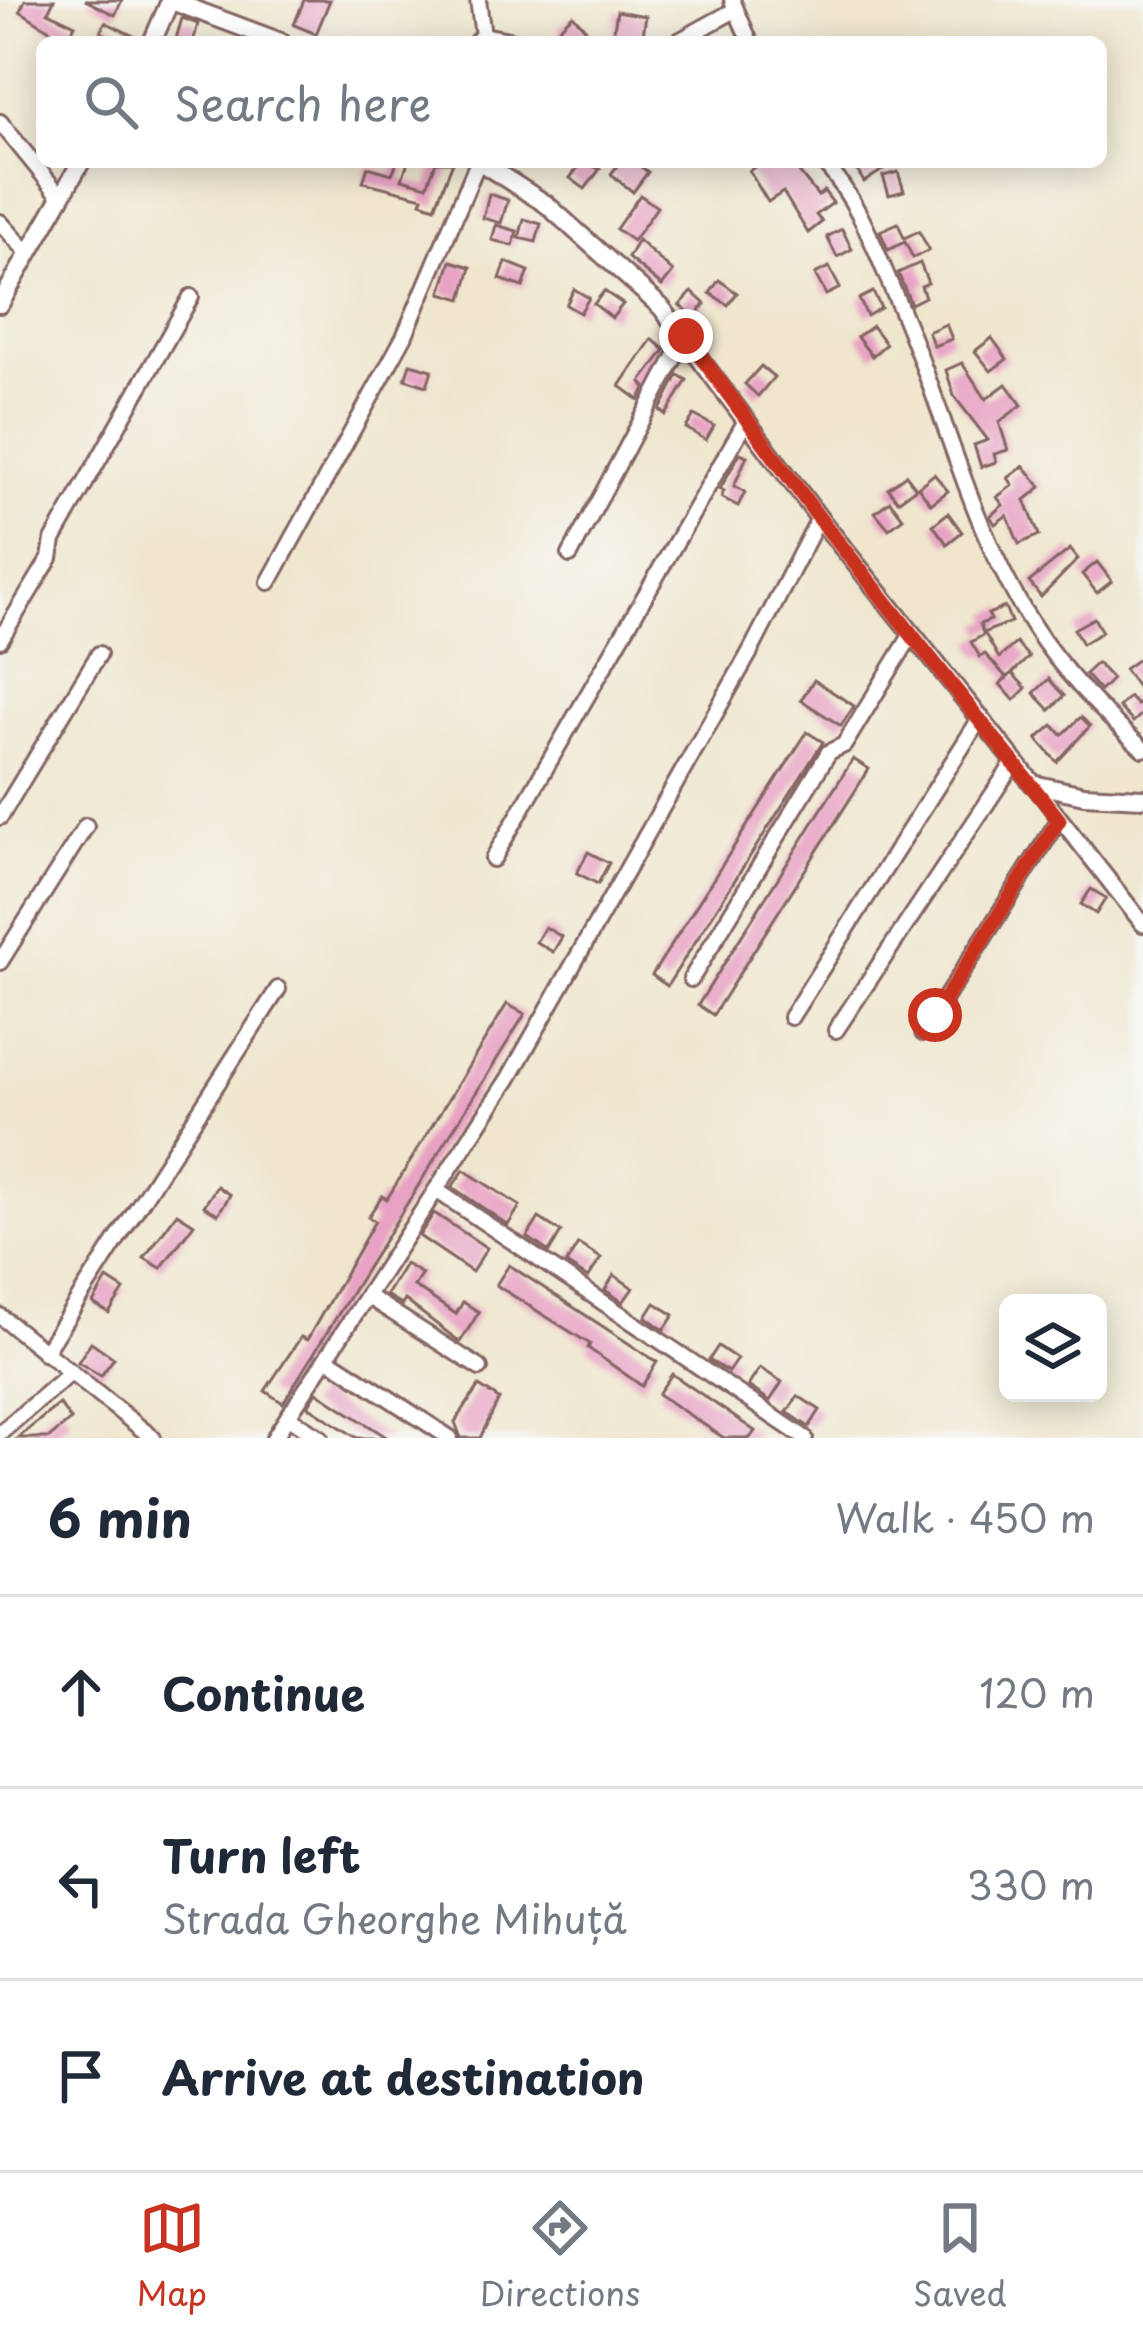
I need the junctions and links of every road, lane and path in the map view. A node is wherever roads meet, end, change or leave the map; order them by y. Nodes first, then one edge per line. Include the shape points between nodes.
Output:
1 (170, 0) edge
2 (478, 0) edge
3 (734, 5) edge
4 (155, 36) edge
5 (265, 36) edge
6 (480, 36) edge
7 (686, 36) edge
8 (747, 36) edge
9 (0, 122) edge
10 (36, 166) edge
11 (37, 168) edge
12 (78, 168) edge
13 (476, 168) edge
14 (488, 168) edge
15 (828, 168) edge
16 (61, 197) junction
17 (0, 222) edge
18 (28, 254) junction
19 (190, 297) dead end
20 (0, 304) edge
21 (686, 336) junction
22 (746, 419) junction
23 (819, 518) junction
24 (570, 555) dead end
25 (268, 582) dead end
26 (912, 634) junction
27 (0, 640) edge
28 (99, 654) dead end
29 (981, 717) junction
30 (1143, 749) edge
31 (1016, 761) junction
32 (1033, 784) junction
33 (1143, 798) edge
34 (0, 817) edge
35 (1059, 820) junction
36 (86, 826) dead end
37 (493, 859) dead end
38 (1143, 924) edge
39 (0, 962) edge
40 (691, 979) dead end
41 (278, 989) dead end
42 (791, 1017) dead end
43 (836, 1030) dead end
44 (923, 1033) dead end
45 (436, 1190) junction
46 (367, 1296) junction
47 (0, 1316) edge
48 (44, 1353) junction
49 (327, 1358) junction
50 (480, 1367) dead end
51 (70, 1373) junction
52 (288, 1417) junction
53 (0, 1433) edge
54 (153, 1438) edge
55 (274, 1438) edge
56 (321, 1438) edge
57 (450, 1438) edge
58 (805, 1438) edge

1 - 4 street
1 - 5 street
2 - 6 street
3 - 7 street
3 - 8 street
9 - 10 street
11 - 16 street
12 - 16 street
13 - 25 street via 404,337
14 - 21 street via 565,220
15 - 30 street via 884,271 1034,628
16 - 18 street
17 - 18 street
18 - 20 street
19 - 27 street
21 - 22 street
21 - 24 street
22 - 23 street
22 - 37 street
23 - 26 street
23 - 45 street via 532,1037
26 - 29 street
26 - 40 street via 844,745 829,752
28 - 34 street
29 - 31 street
29 - 42 street
31 - 32 street
31 - 43 street
32 - 33 street
32 - 35 street
35 - 38 street
35 - 44 street
36 - 39 street
41 - 48 street
45 - 46 street
45 - 58 street
46 - 49 street
46 - 50 street
47 - 48 street
48 - 51 street
49 - 52 street
49 - 57 street
51 - 53 street
51 - 54 street
52 - 55 street
52 - 56 street

